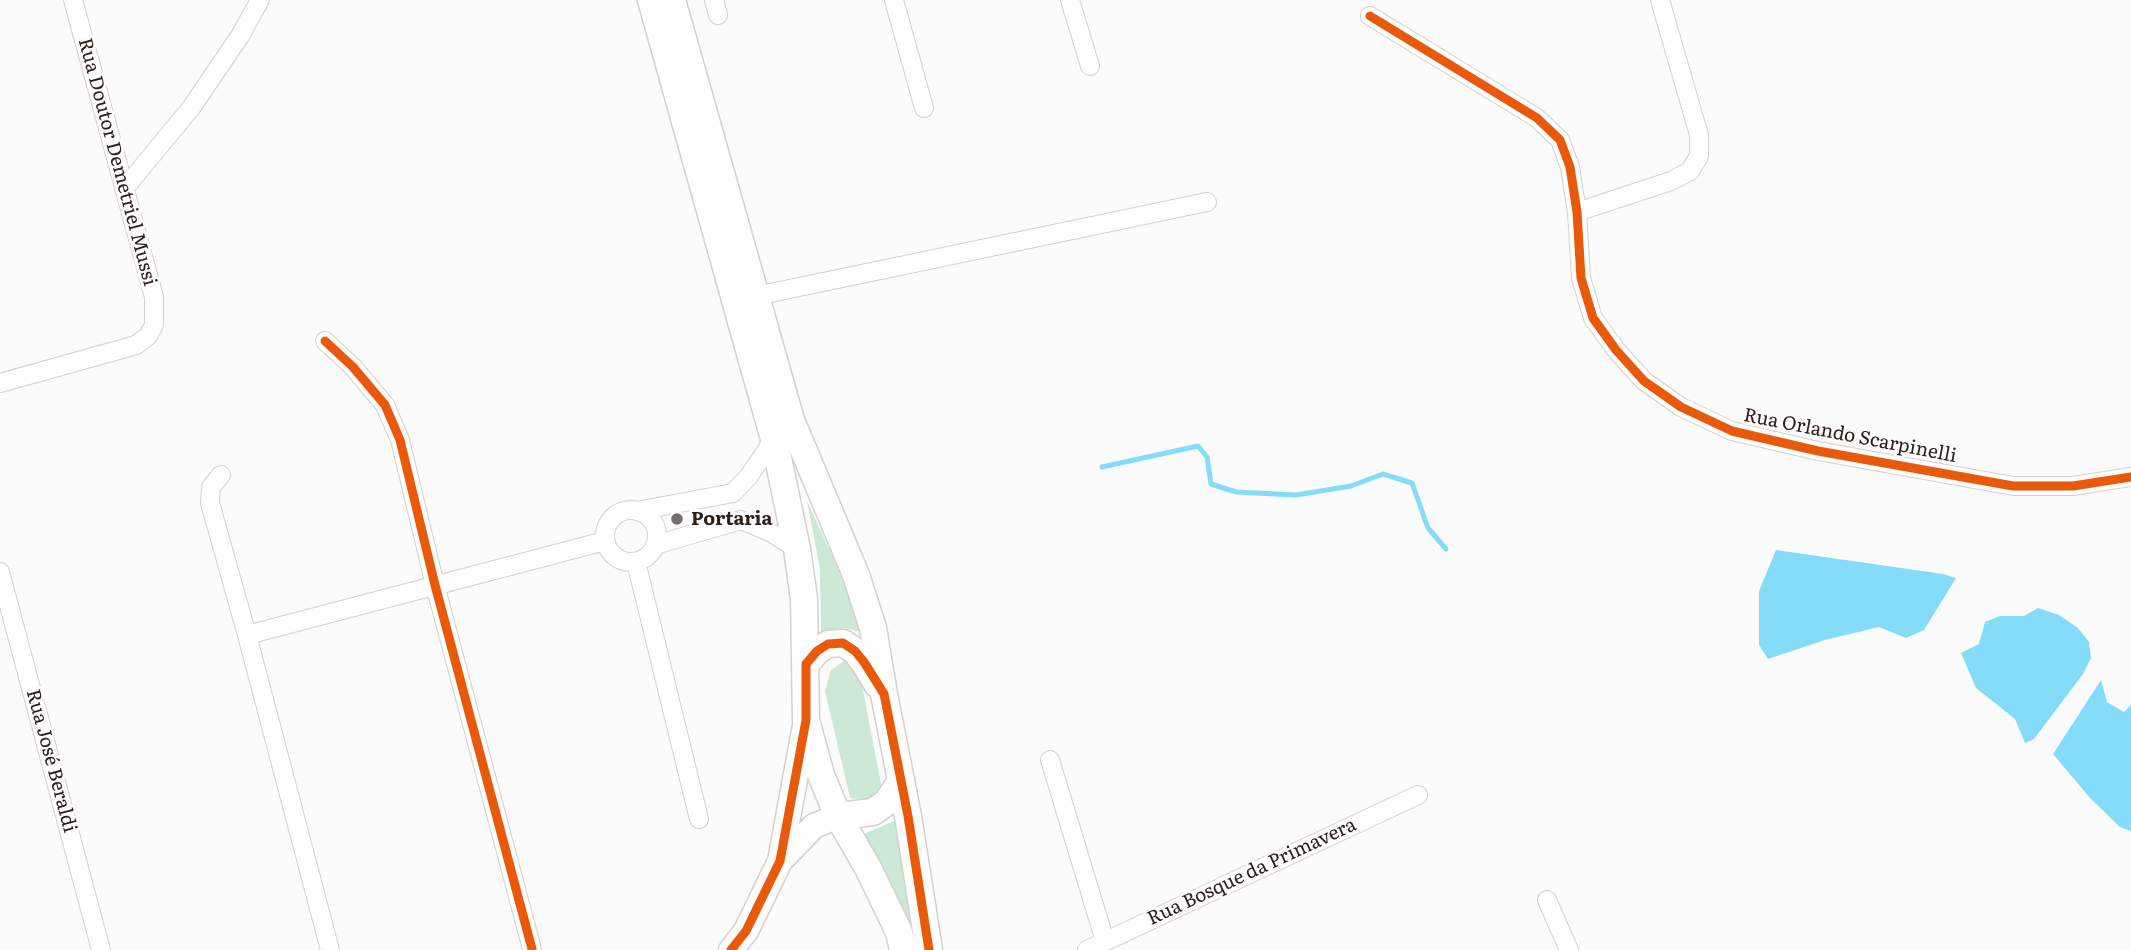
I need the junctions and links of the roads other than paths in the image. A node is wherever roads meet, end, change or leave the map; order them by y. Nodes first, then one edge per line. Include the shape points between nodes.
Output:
1 (72, 0) edge
2 (260, 0) edge
3 (651, 0) edge
4 (672, 0) edge
5 (894, 0) edge
6 (1070, 0) edge
7 (1660, 0) edge
8 (1370, 16) dead end
9 (1090, 66) dead end
10 (924, 107) dead end
11 (124, 189) junction
12 (1207, 202) dead end
13 (1577, 212) junction
14 (756, 296) junction
15 (325, 341) dead end
16 (0, 383) edge
17 (774, 439) junction
18 (221, 475) dead end
19 (2131, 477) edge
20 (733, 493) junction
21 (637, 510) junction
22 (741, 520) junction
23 (606, 541) junction
24 (655, 545) junction
25 (797, 549) junction
26 (636, 562) junction
27 (0, 572) edge
28 (435, 585) junction
29 (247, 635) junction
30 (806, 663) junction
31 (884, 694) junction
32 (806, 720) junction
33 (1050, 760) dead end
34 (901, 781) junction
35 (1418, 794) dead end
36 (838, 816) junction
37 (699, 819) dead end
38 (780, 861) junction
39 (1547, 900) dead end
40 (1105, 941) junction
41 (533, 949) edge
42 (101, 950) edge
43 (330, 950) edge
44 (732, 950) edge
45 (903, 950) edge
46 (929, 950) edge
47 (1087, 950) edge
48 (1569, 950) edge

1 - 11 street, Rua Doutor Demetriel Mussi
2 - 11 street via 191,108
3 - 17 main road
4 - 14 main road
5 - 10 street
6 - 9 street
7 - 13 street via 1699,135 1699,156 1690,171 1671,181
8 - 13 street, Rua Orlando Scarpinelli via 1537,118 1560,140 1570,167
11 - 16 street, Rua Doutor Demetriel Mussi via 154,297 154,325 148,336 136,345
12 - 14 street
13 - 19 street, Rua Orlando Scarpinelli via 1581,278 1593,318 1644,381 1681,408 1732,430 1818,451 2013,486 2073,486
14 - 31 main road via 791,420 869,615
15 - 28 street via 385,405 400,440
17 - 20 street
17 - 25 main road
18 - 29 street via 211,487 210,503
20 - 21 street
20 - 22 street
21 - 23 street via 613,517
21 - 24 street via 656,528
22 - 24 street
22 - 25 street
23 - 26 street via 617,557
23 - 28 street
24 - 26 street
25 - 30 main road
26 - 37 street
27 - 42 street, Rua José Beraldi
28 - 29 street
28 - 41 street
29 - 43 street
30 - 31 main road via 828,644 843,643 864,662
30 - 32 main road
31 - 34 main road
32 - 36 main road
32 - 38 street
33 - 40 street
34 - 36 main road via 887,802 873,811
34 - 46 main road
35 - 40 street, Rua Bosque da Primavera
36 - 38 street via 814,826
36 - 45 main road via 868,868
38 - 44 street
39 - 48 street
40 - 47 street, Rua Bosque da Primavera

